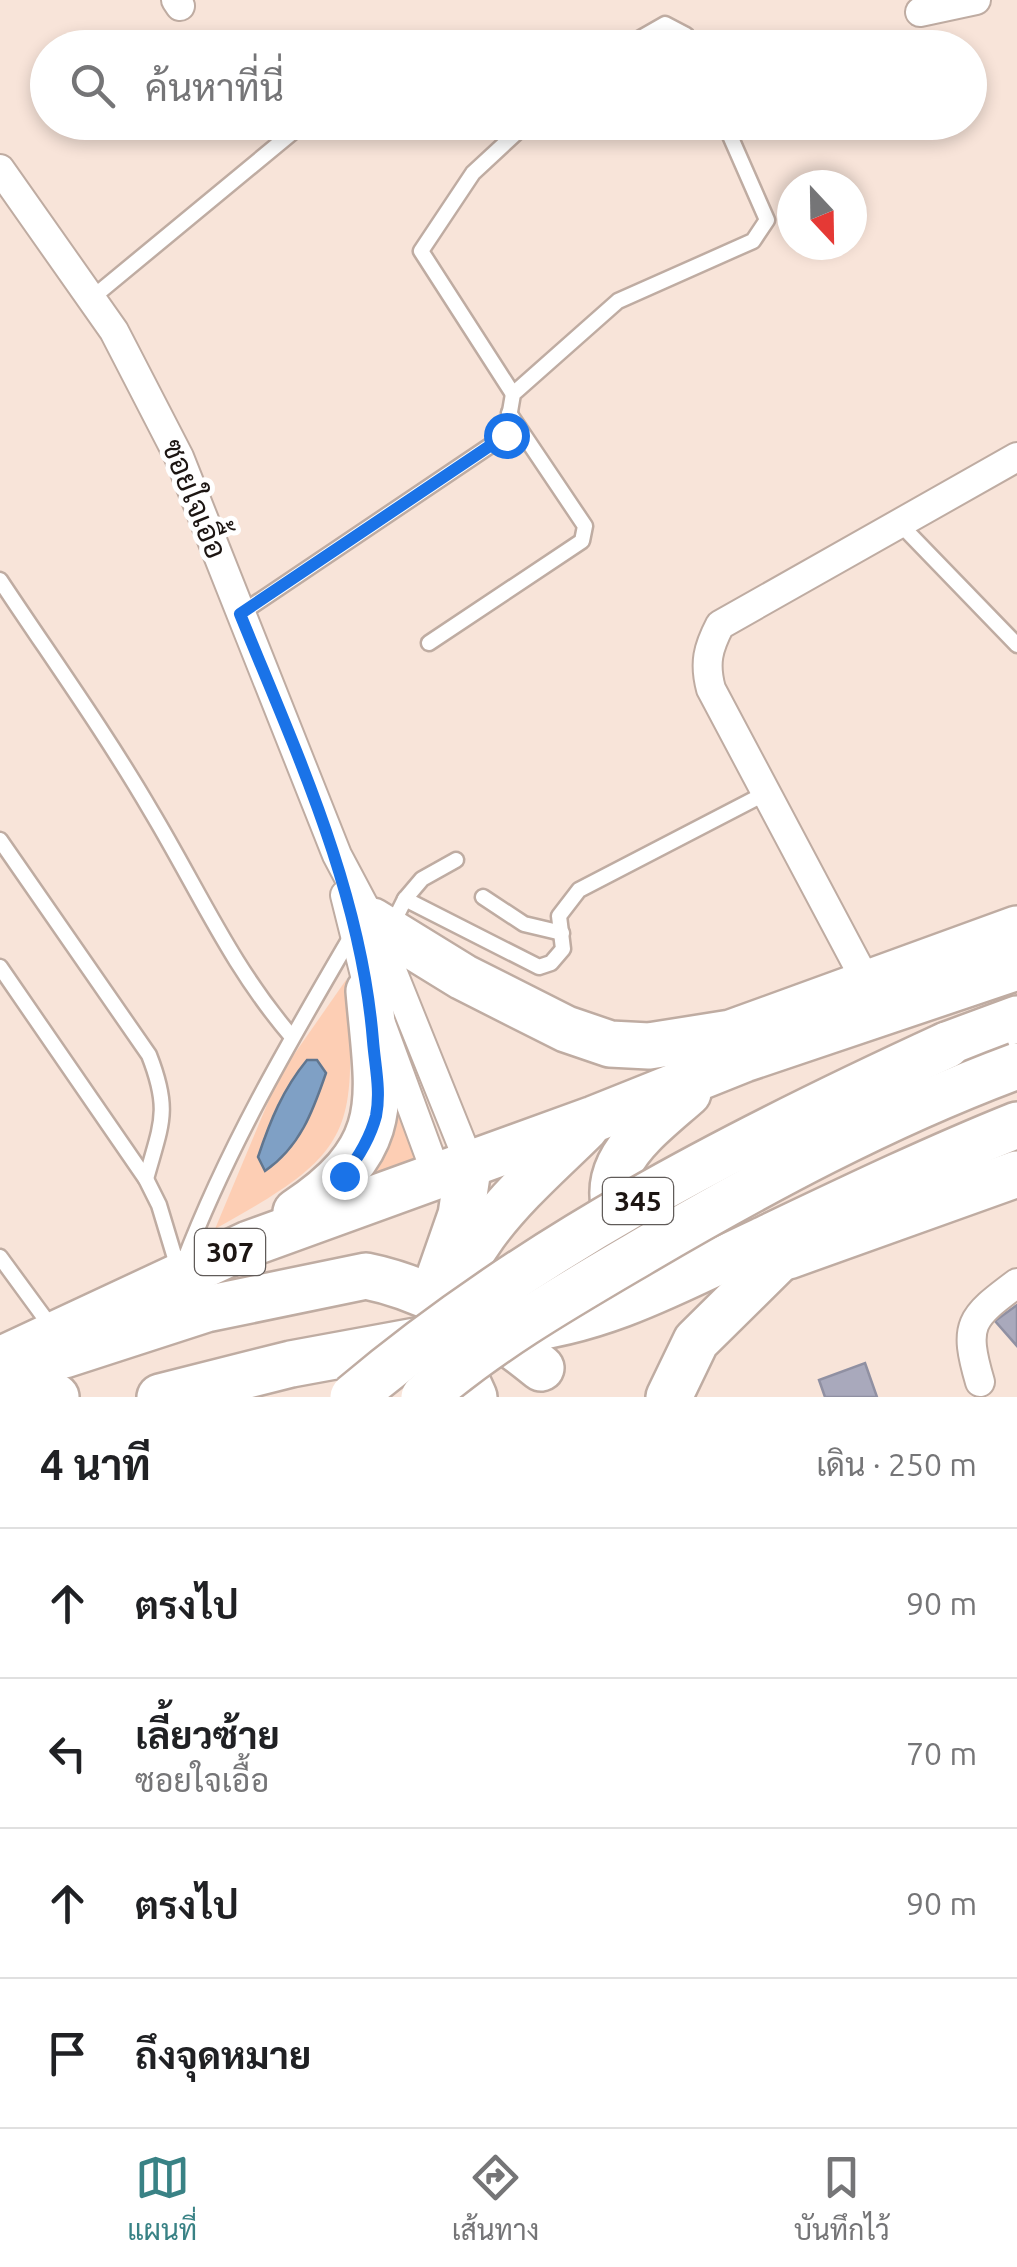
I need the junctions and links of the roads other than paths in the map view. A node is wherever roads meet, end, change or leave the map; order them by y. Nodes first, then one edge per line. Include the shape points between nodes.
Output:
1 (976, 0) edge
2 (920, 12) dead end
3 (283, 140) edge
4 (509, 140) edge
5 (732, 140) edge
6 (0, 169) edge
7 (92, 298) junction
8 (513, 394) junction
9 (510, 413) junction
10 (1017, 457) edge
11 (900, 524) junction
12 (0, 580) edge
13 (240, 614) junction
14 (429, 643) dead end
15 (1017, 645) edge
16 (766, 793) junction
17 (0, 840) edge
18 (456, 860) dead end
19 (483, 896) dead end
20 (380, 921) junction
21 (1017, 929) edge
22 (562, 933) junction
23 (1017, 945) edge
24 (923, 962) junction
25 (0, 967) edge
26 (1017, 967) edge
27 (866, 981) junction
28 (370, 991) junction
29 (787, 1011) junction
30 (1017, 1019) edge
31 (292, 1037) junction
32 (729, 1064) junction
33 (1017, 1066) edge
34 (594, 1119) junction
35 (1017, 1125) edge
36 (939, 1156) junction
37 (1017, 1174) edge
38 (146, 1179) junction
39 (465, 1189) junction
40 (248, 1244) junction
41 (0, 1257) edge
42 (778, 1260) junction
43 (700, 1270) junction
44 (180, 1274) junction
45 (1017, 1283) edge
46 (55, 1332) junction
47 (483, 1338) edge
48 (0, 1360) edge
49 (0, 1376) edge
50 (980, 1382) dead end
51 (56, 1397) edge
52 (160, 1397) edge
53 (353, 1397) edge
54 (424, 1397) edge
55 (449, 1397) edge
56 (474, 1397) edge
57 (669, 1397) edge

1 - 2 street
3 - 7 lane
4 - 8 lane via 473,173 421,251
5 - 8 lane via 767,220 753,241 618,301
6 - 7 street, ซอยใจเอื้อ
7 - 13 street, ซอยใจเอื้อ via 179,457
8 - 9 lane
9 - 13 lane via 506,435
9 - 14 lane via 585,526 582,541
10 - 11 street
11 - 15 lane
11 - 16 street via 720,625 710,644 705,666 711,689
12 - 31 lane via 130,774 224,946
13 - 20 street, ซอยใจเอื้อ via 337,855
16 - 22 lane via 579,890 559,916
16 - 27 street
17 - 38 lane via 149,1055 164,1092
18 - 20 lane via 422,879
19 - 22 lane via 524,924
20 - 22 lane via 539,967 563,949
20 - 28 street
20 - 29 main road via 463,978 610,1044 679,1044
20 - 31 lane
20 - 39 street
21 - 24 main road
23 - 24 main road
24 - 27 main road
25 - 38 lane
26 - 32 main road
27 - 29 main road
28 - 39 street
28 - 40 main road via 378,1088 369,1138 344,1176
29 - 32 main road
30 - 53 main road, 345, bridge via 947,1044 705,1163 562,1244
31 - 44 lane via 213,1184
32 - 34 main road
32 - 43 main road via 633,1143 616,1168 612,1192 615,1215 634,1248 651,1263
33 - 54 main road, 345, bridge via 867,1130 726,1203 522,1323
34 - 39 main road
34 - 39 main road via 515,1195
35 - 36 main road
36 - 42 main road
36 - 43 main road
37 - 42 main road
38 - 44 lane
39 - 40 main road, 307
39 - 43 main road via 538,1252 588,1272 641,1278
39 - 47 main road
39 - 47 main road
39 - 47 main road via 462,1273
40 - 44 main road, 307
41 - 46 lane
42 - 57 main road via 696,1341
43 - 47 main road via 590,1317
44 - 46 main road, 307
45 - 50 street via 970,1327
46 - 48 main road, 307
47 - 49 main road via 392,1282 341,1278 206,1309
47 - 52 main road via 401,1320 291,1364
47 - 55 main road
47 - 56 main road
49 - 51 main road via 37,1384

